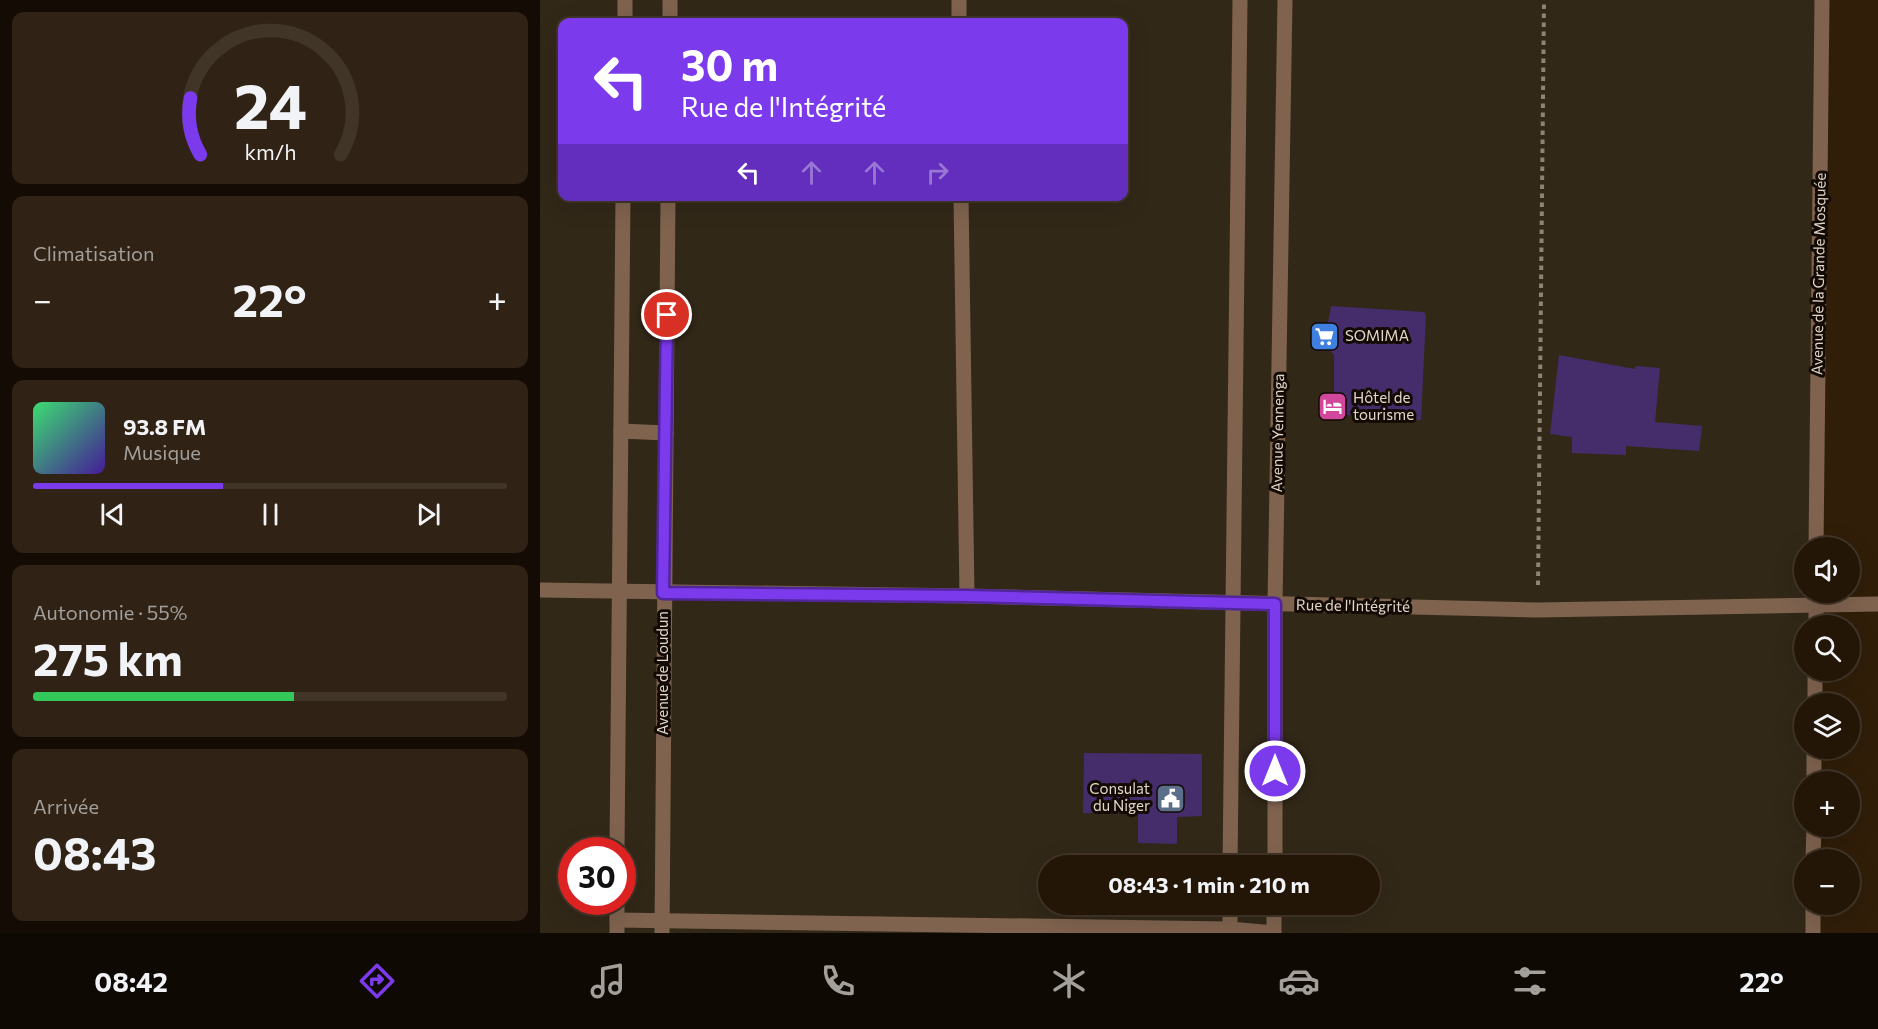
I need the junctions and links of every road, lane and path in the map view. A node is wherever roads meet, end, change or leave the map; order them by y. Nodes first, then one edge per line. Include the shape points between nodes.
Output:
1 (625, 0) edge
2 (670, 0) edge
3 (959, 0) edge
4 (1240, 0) edge
5 (1285, 0) edge
6 (1544, 0) edge
7 (1822, 0) edge
8 (625, 18) edge
9 (670, 18) edge
10 (959, 18) edge
11 (623, 201) edge
12 (668, 201) edge
13 (962, 201) edge
14 (621, 431) junction
15 (666, 433) junction
16 (1816, 537) edge
17 (540, 591) edge
18 (619, 592) junction
19 (663, 593) junction
20 (967, 596) junction
21 (1794, 599) edge
22 (1860, 602) edge
23 (1232, 603) junction
24 (1275, 604) junction
25 (1878, 604) edge
26 (1538, 610) junction
27 (617, 837) edge
28 (1230, 855) edge
29 (1275, 855) edge
30 (1230, 915) edge
31 (1275, 915) edge
32 (1813, 915) edge
33 (617, 927) edge
34 (662, 927) edge
35 (1230, 931) edge
36 (1274, 933) edge
37 (1813, 933) edge

1 - 8 street
2 - 9 street
3 - 10 street
4 - 23 street
5 - 24 street, Avenue Yennenga
6 - 26 path
7 - 16 street, Avenue de la Grande Mosquée
11 - 14 street
12 - 15 street, Avenue de Loudun
13 - 20 street
14 - 15 street
14 - 18 street
15 - 19 street, Avenue de Loudun
17 - 18 street, Rue de l'Intégrité
18 - 19 street, Rue de l'Intégrité
18 - 27 street
19 - 20 street, Rue de l'Intégrité
19 - 34 street, Avenue de Loudun
20 - 23 street, Rue de l'Intégrité
21 - 26 street, Rue de l'Intégrité
22 - 25 street, Rue de l'Intégrité
23 - 24 street, Rue de l'Intégrité
23 - 28 street
24 - 26 street, Rue de l'Intégrité
24 - 29 street, Avenue Yennenga
30 - 35 street
31 - 36 street
32 - 37 street
33 - 34 street
34 - 35 street
35 - 36 street

